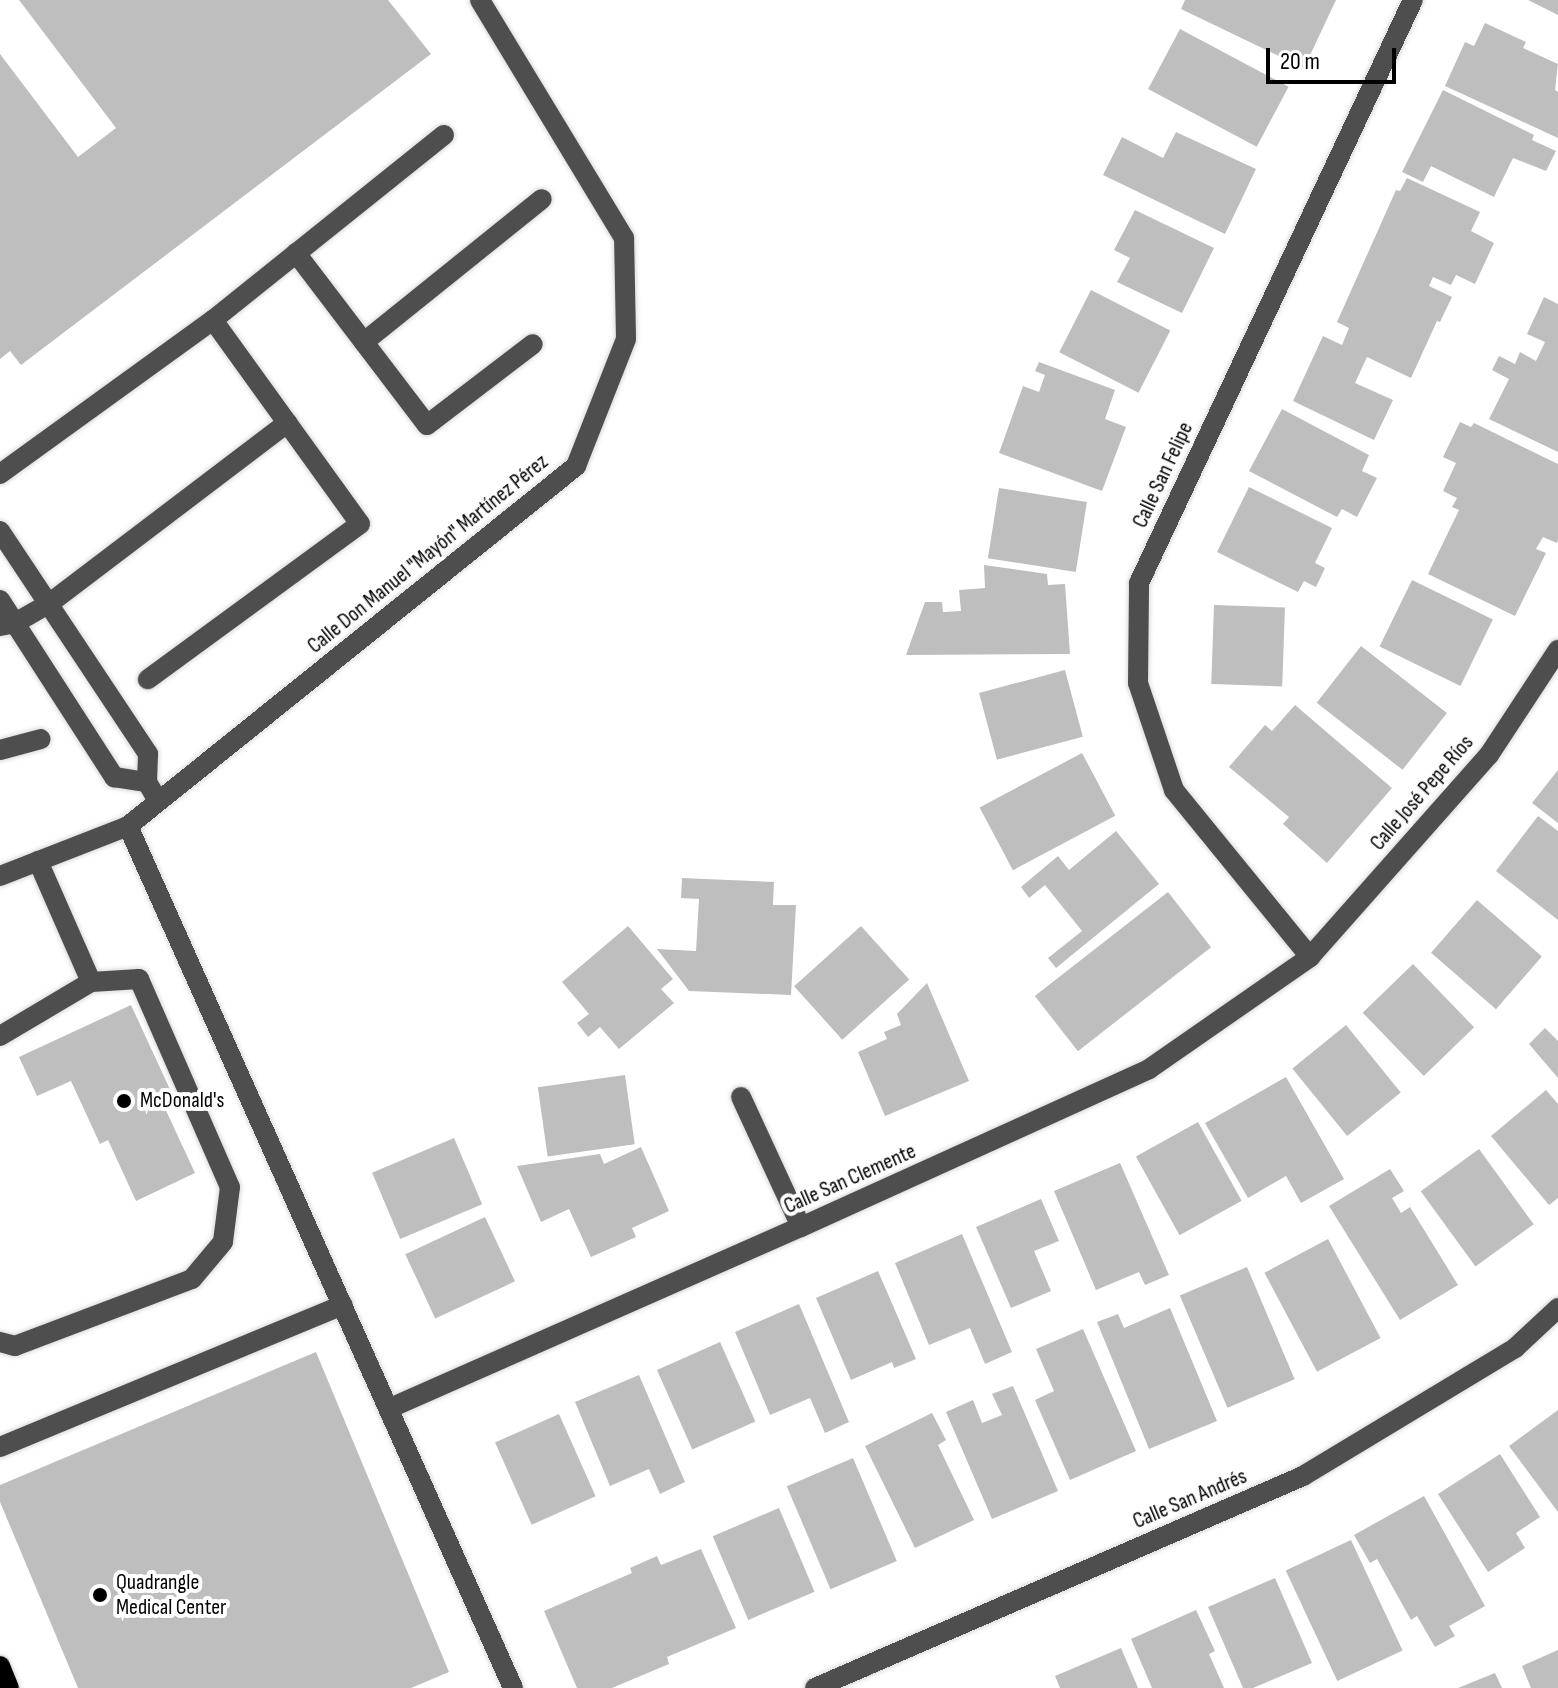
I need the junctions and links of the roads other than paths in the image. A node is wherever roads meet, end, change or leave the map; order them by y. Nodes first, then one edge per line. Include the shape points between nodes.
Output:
1 (480, 0) edge
2 (1413, 0) edge
3 (444, 135) dead end
4 (542, 199) dead end
5 (296, 253) junction
6 (213, 320) junction
7 (364, 342) junction
8 (533, 344) dead end
9 (287, 423) junction
10 (0, 474) edge
11 (0, 531) edge
12 (0, 600) edge
13 (50, 603) junction
14 (7, 625) edge
15 (1558, 650) edge
16 (148, 679) dead end
17 (41, 739) dead end
18 (0, 750) edge
19 (147, 782) junction
20 (158, 801) junction
21 (128, 826) junction
22 (38, 861) junction
23 (0, 876) edge
24 (1310, 957) junction
25 (91, 982) junction
26 (0, 1036) edge
27 (741, 1097) dead end
28 (801, 1227) junction
29 (343, 1305) junction
30 (1558, 1308) edge
31 (8, 1344) edge
32 (390, 1408) junction
33 (0, 1447) edge
34 (0, 1666) edge
35 (9, 1688) edge
36 (513, 1688) edge
37 (815, 1688) edge

1 - 20 street, Calle Don Manuel "Mayón" Martínez Pérez via 624,238 626,339 576,466
2 - 24 street, Calle San Felipe via 1139,583 1138,683 1174,790
3 - 5 street
4 - 7 street
5 - 6 street
5 - 7 street
6 - 9 street
6 - 10 street
7 - 8 street via 427,425
9 - 13 street
9 - 16 street via 360,524
11 - 13 street
12 - 14 street
13 - 14 street
13 - 19 street via 148,754
14 - 19 street via 114,777
15 - 24 street, Calle José Pepe Ríos via 1489,755
17 - 18 street
19 - 20 street
20 - 21 street, Calle Don Manuel "Mayón" Martínez Pérez
21 - 22 street, Calle Don Manuel "Mayón" Martínez Pérez
21 - 29 street
22 - 23 street, Calle Don Manuel "Mayón" Martínez Pérez
22 - 25 street
24 - 28 street, Calle San Clemente via 1149,1069
25 - 26 street
25 - 31 street via 139,979 230,1187 223,1242 192,1279
27 - 28 street
28 - 32 street, Calle San Clemente
29 - 32 street
29 - 33 street
30 - 37 street, Calle San Andrés via 1515,1348 1303,1476
32 - 36 street
34 - 35 main road

